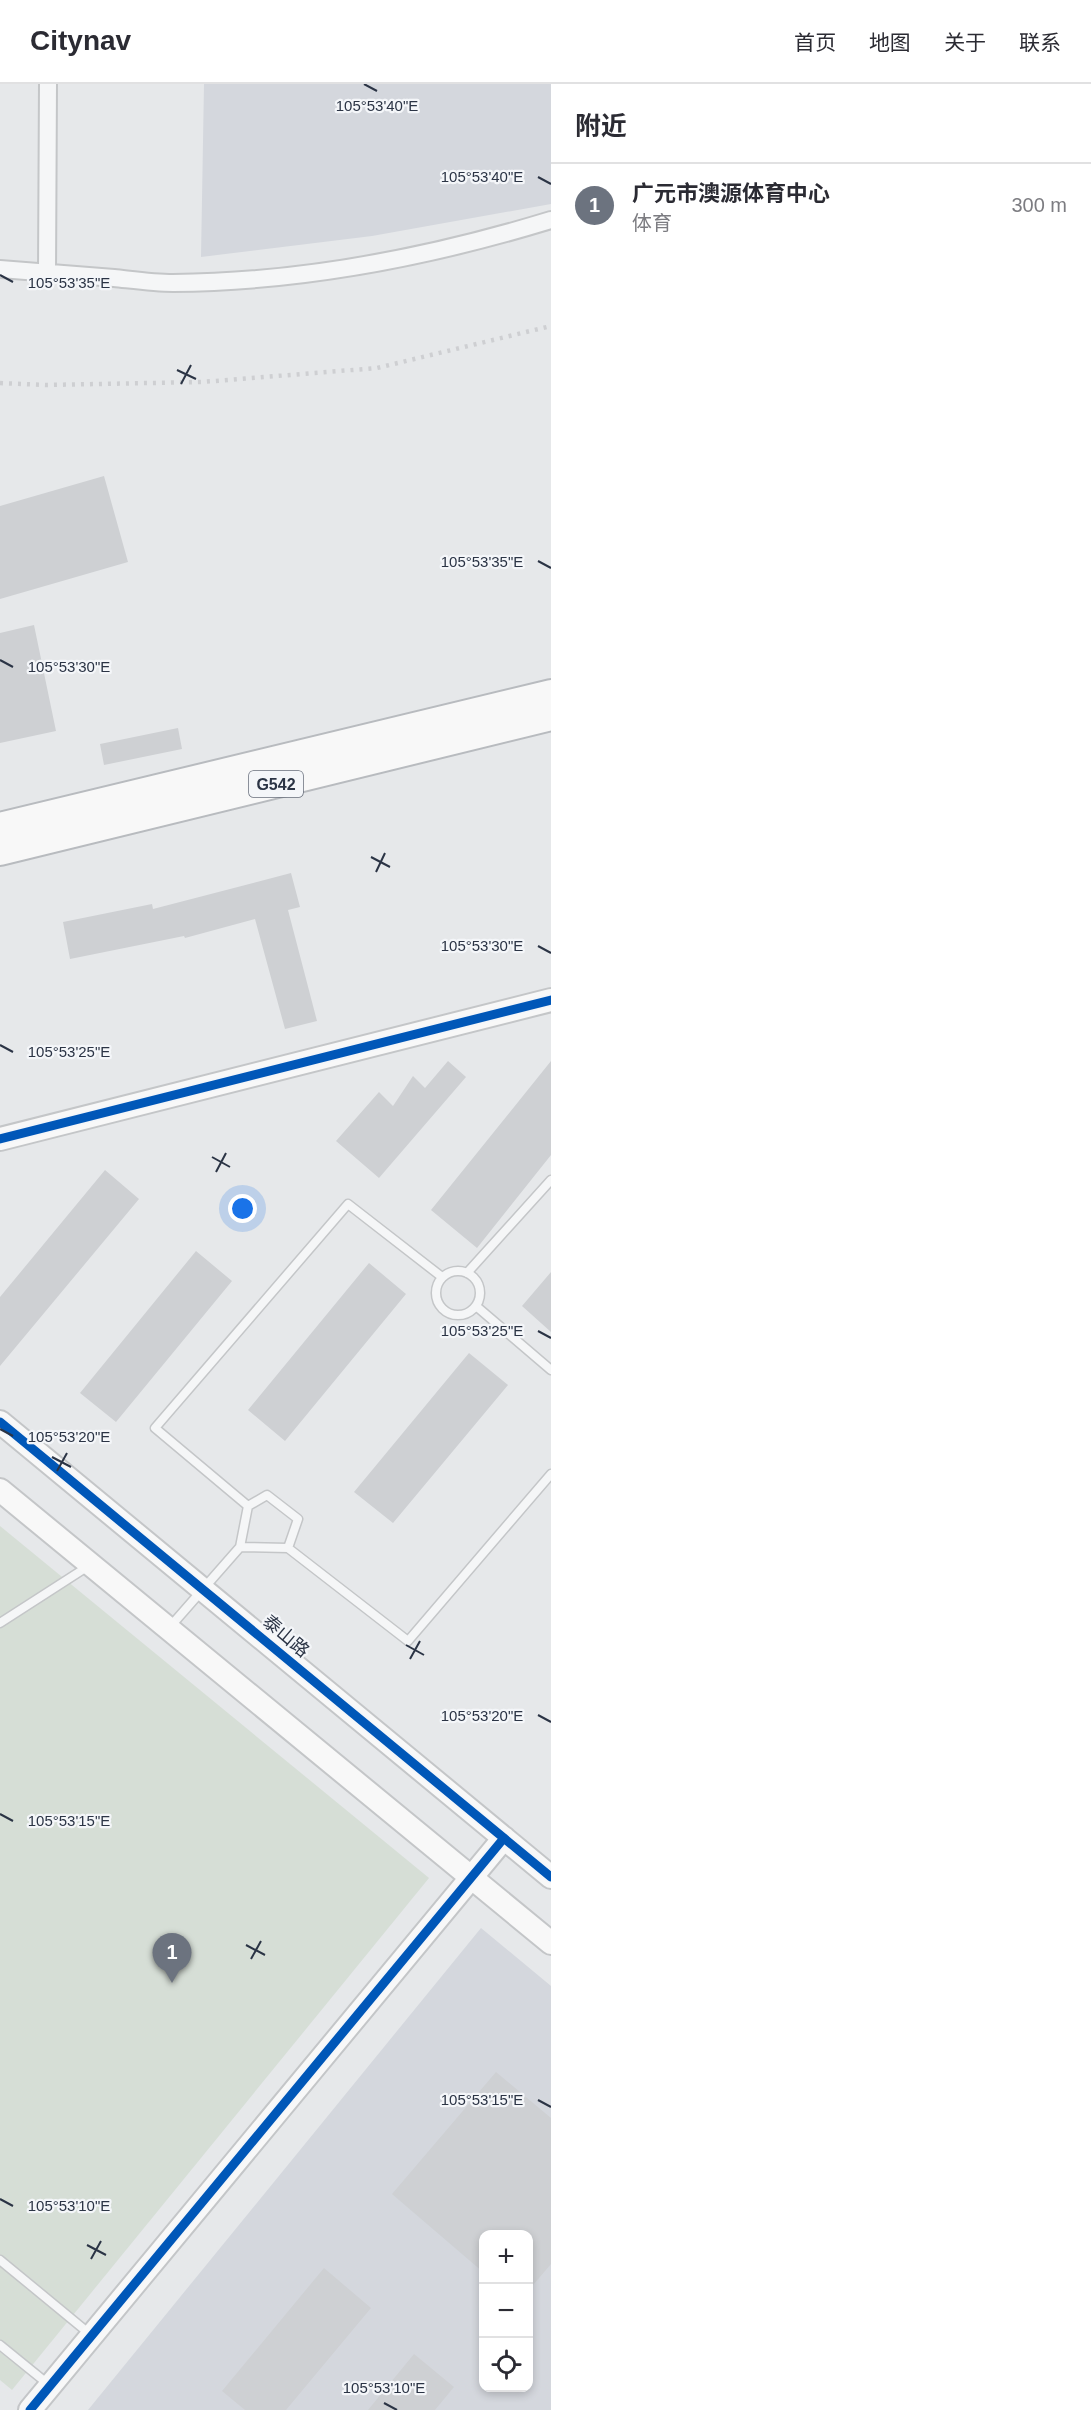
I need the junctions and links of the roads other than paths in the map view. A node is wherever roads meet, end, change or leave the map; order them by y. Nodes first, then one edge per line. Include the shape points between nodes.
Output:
1 (48, 84) edge
2 (551, 220) edge
3 (0, 269) edge
4 (47, 273) junction
5 (551, 693) edge
6 (551, 716) edge
7 (0, 828) edge
8 (0, 851) edge
9 (551, 1000) edge
10 (0, 1139) edge
11 (551, 1180) edge
12 (467, 1273) junction
13 (442, 1277) junction
14 (476, 1306) junction
15 (551, 1370) edge
16 (0, 1422) edge
17 (551, 1474) edge
18 (0, 1490) edge
19 (248, 1506) junction
20 (240, 1547) junction
21 (288, 1548) junction
22 (90, 1564) junction
23 (203, 1589) junction
24 (0, 1623) edge
25 (169, 1629) junction
26 (504, 1838) junction
27 (472, 1877) junction
28 (551, 1877) edge
29 (551, 1943) edge
30 (0, 2260) edge
31 (92, 2335) junction
32 (0, 2345) edge
33 (50, 2386) junction
34 (30, 2410) edge

1 - 4 street
2 - 4 street via 406,257 288,275 172,283
3 - 4 street
5 - 7 highway, G542
6 - 8 highway, G542
9 - 10 street
11 - 12 lane
12 - 13 lane via 454,1271
12 - 14 lane via 476,1281 480,1294
13 - 14 lane via 435,1290 438,1305 449,1314 464,1315
13 - 19 lane via 348,1204 155,1428
14 - 15 lane
16 - 23 street, 泰山路
17 - 21 lane via 408,1641
18 - 22 street
19 - 20 lane
19 - 21 lane via 267,1495 298,1519
20 - 21 lane
20 - 23 lane
22 - 24 lane
22 - 25 street
23 - 25 lane
23 - 26 street, 泰山路
25 - 27 street
26 - 27 street
26 - 28 street, 泰山路
27 - 29 street
27 - 31 street
30 - 31 lane
31 - 33 street
32 - 33 lane
33 - 34 street

